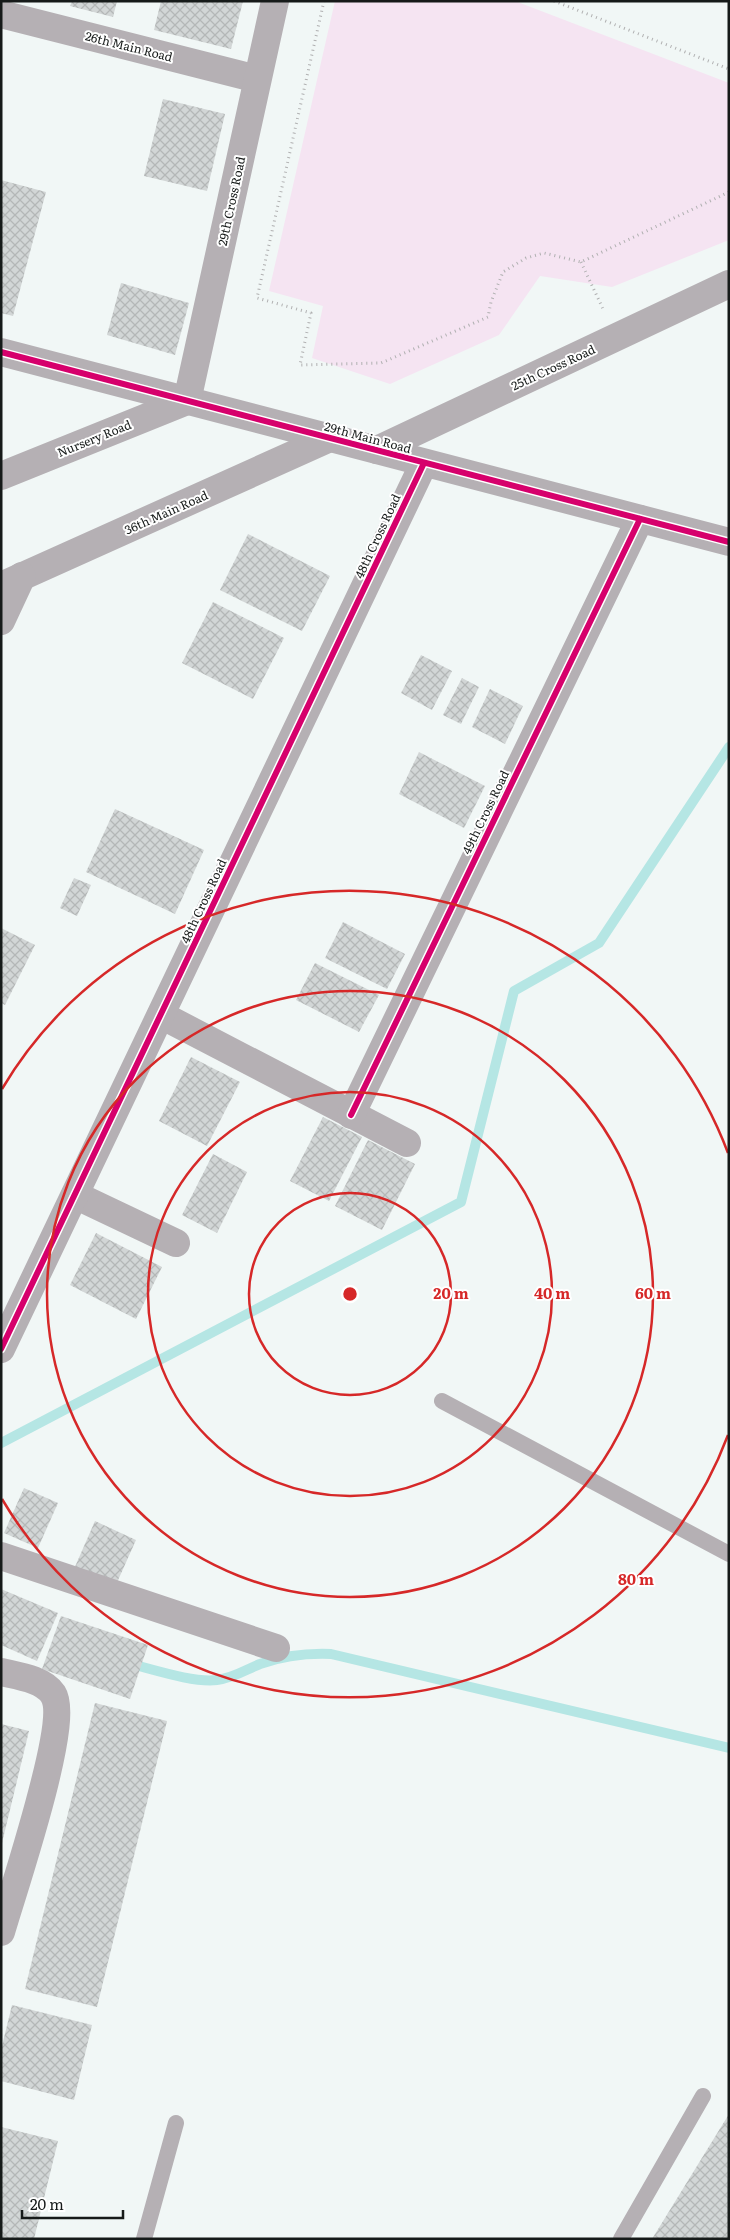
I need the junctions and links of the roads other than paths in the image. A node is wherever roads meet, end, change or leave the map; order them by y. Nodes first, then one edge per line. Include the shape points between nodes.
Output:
1 (275, 1) edge
2 (10, 10) edge
3 (257, 79) junction
4 (729, 284) edge
5 (1, 352) edge
6 (187, 401) junction
7 (330, 438) junction
8 (377, 450) junction
9 (424, 463) junction
10 (1, 476) edge
11 (640, 519) junction
12 (729, 542) edge
13 (12, 581) edge
14 (1, 621) edge
15 (161, 1015) junction
16 (350, 1115) junction
17 (407, 1143) dead end
18 (75, 1195) junction
19 (176, 1243) dead end
20 (1, 1350) edge
21 (442, 1401) dead end
22 (729, 1554) edge
23 (1, 1556) edge
24 (276, 1648) dead end
25 (1, 1672) edge
26 (1, 1932) edge
27 (703, 2096) dead end
28 (176, 2123) dead end
29 (144, 2239) edge
30 (622, 2239) edge

1 - 3 street, 29th Cross Road
2 - 3 street, 26th Main Road
3 - 6 street, 29th Cross Road
4 - 8 street, 25th Cross Road
5 - 6 street, 29th Main Road
6 - 7 street, 29th Main Road
6 - 10 street, Nursery Road
7 - 8 street, 29th Main Road
7 - 13 street, 36th Main Road
8 - 9 street, 29th Main Road
9 - 11 street, 29th Main Road
9 - 15 street, 48th Cross Road
11 - 12 street, 29th Main Road
11 - 16 street, 49th Cross Road
13 - 14 street
15 - 16 street
15 - 18 street, 48th Cross Road
16 - 17 street
18 - 19 street
18 - 20 street, 48th Cross Road
21 - 22 lane
23 - 24 street
25 - 26 street via 42,1684 57,1703 51,1760
27 - 30 lane
28 - 29 lane

